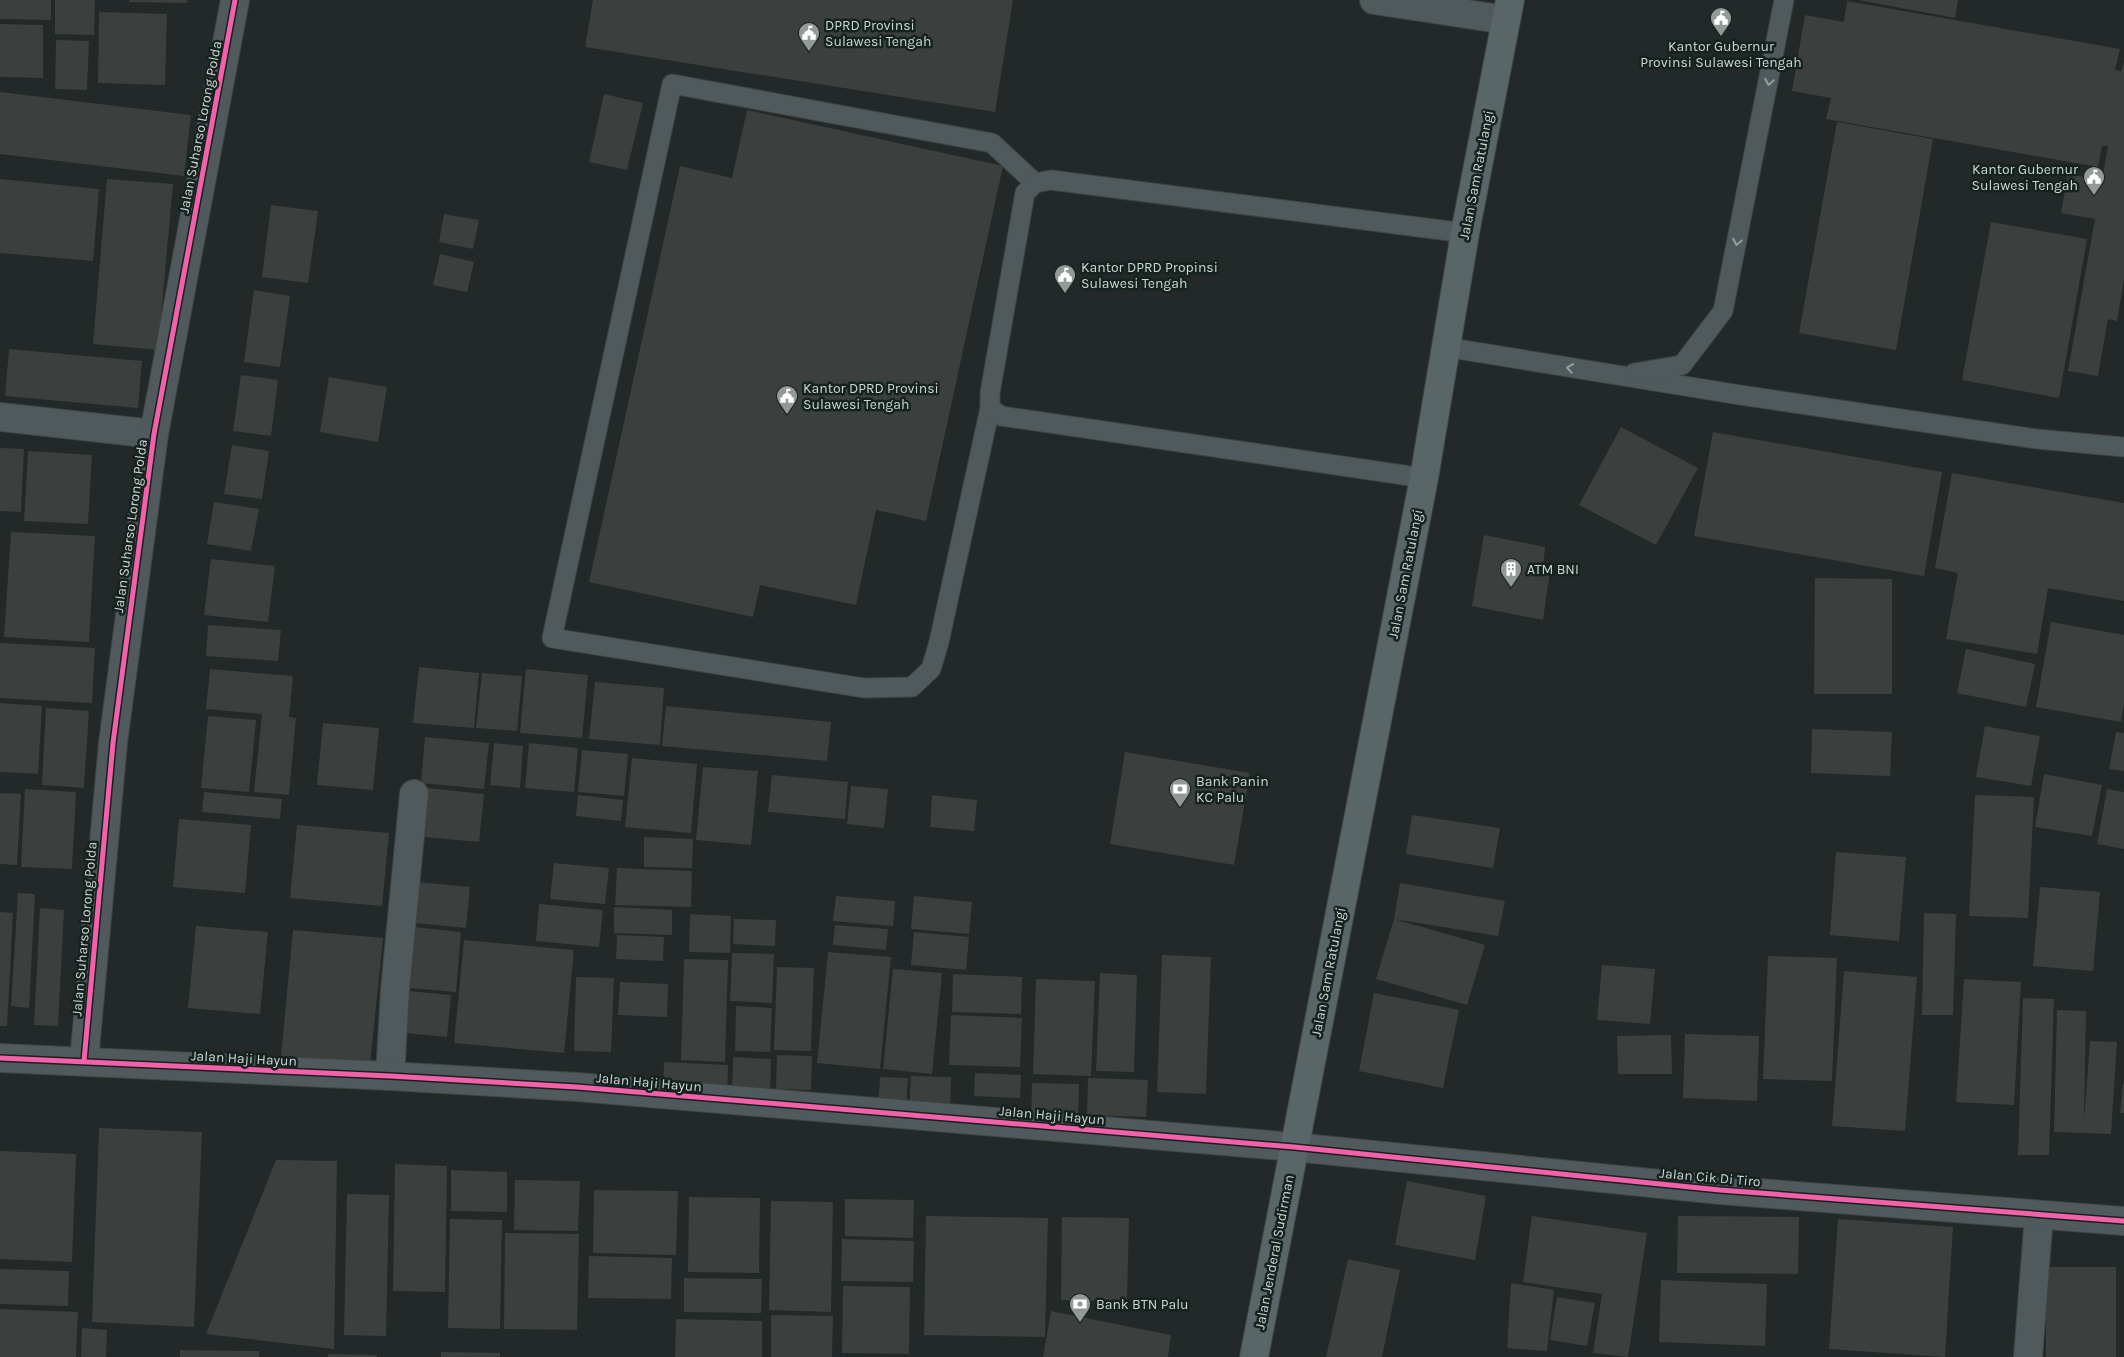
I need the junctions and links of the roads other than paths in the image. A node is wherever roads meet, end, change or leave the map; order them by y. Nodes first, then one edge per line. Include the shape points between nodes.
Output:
1 (235, 0) edge
2 (1374, 0) edge
3 (1784, 0) edge
4 (1508, 10) edge
5 (1034, 182) junction
6 (1465, 233) junction
7 (1445, 347) junction
8 (1618, 376) junction
9 (990, 408) junction
10 (0, 417) edge
11 (154, 434) junction
12 (2124, 447) edge
13 (1424, 478) junction
14 (414, 794) dead end
15 (0, 1058) edge
16 (84, 1061) junction
17 (390, 1076) junction
18 (1294, 1147) junction
19 (2039, 1215) junction
20 (2124, 1221) edge
21 (1254, 1357) edge
22 (2028, 1357) edge

1 - 11 street, Jalan Suharso Lorong Polda
2 - 4 street
3 -> 8 lane via 1724,310 1682,365
4 - 6 highway, Jalan Sam Ratulangi
5 - 6 lane via 1052,180
5 - 9 lane via 1025,193
5 - 9 lane via 992,143 672,84 552,638 864,688 912,687 931,669 939,642
6 - 7 highway, Jalan Sam Ratulangi
8 -> 7 lane
7 - 13 highway, Jalan Sam Ratulangi
8 - 12 lane via 2037,438
9 - 13 lane via 1001,416
10 - 11 street
11 - 16 street, Jalan Suharso Lorong Polda via 113,742
13 - 18 highway, Jalan Sam Ratulangi
14 - 17 street
15 - 16 street, Jalan Haji Hayun
16 - 17 street, Jalan Haji Hayun
17 - 18 street, Jalan Haji Hayun via 577,1087
18 - 19 street, Jalan Cik Di Tiro via 1720,1190
18 - 21 highway, Jalan Jenderal Sudirman
19 - 20 street, Jalan Cik Di Tiro
19 - 22 street

